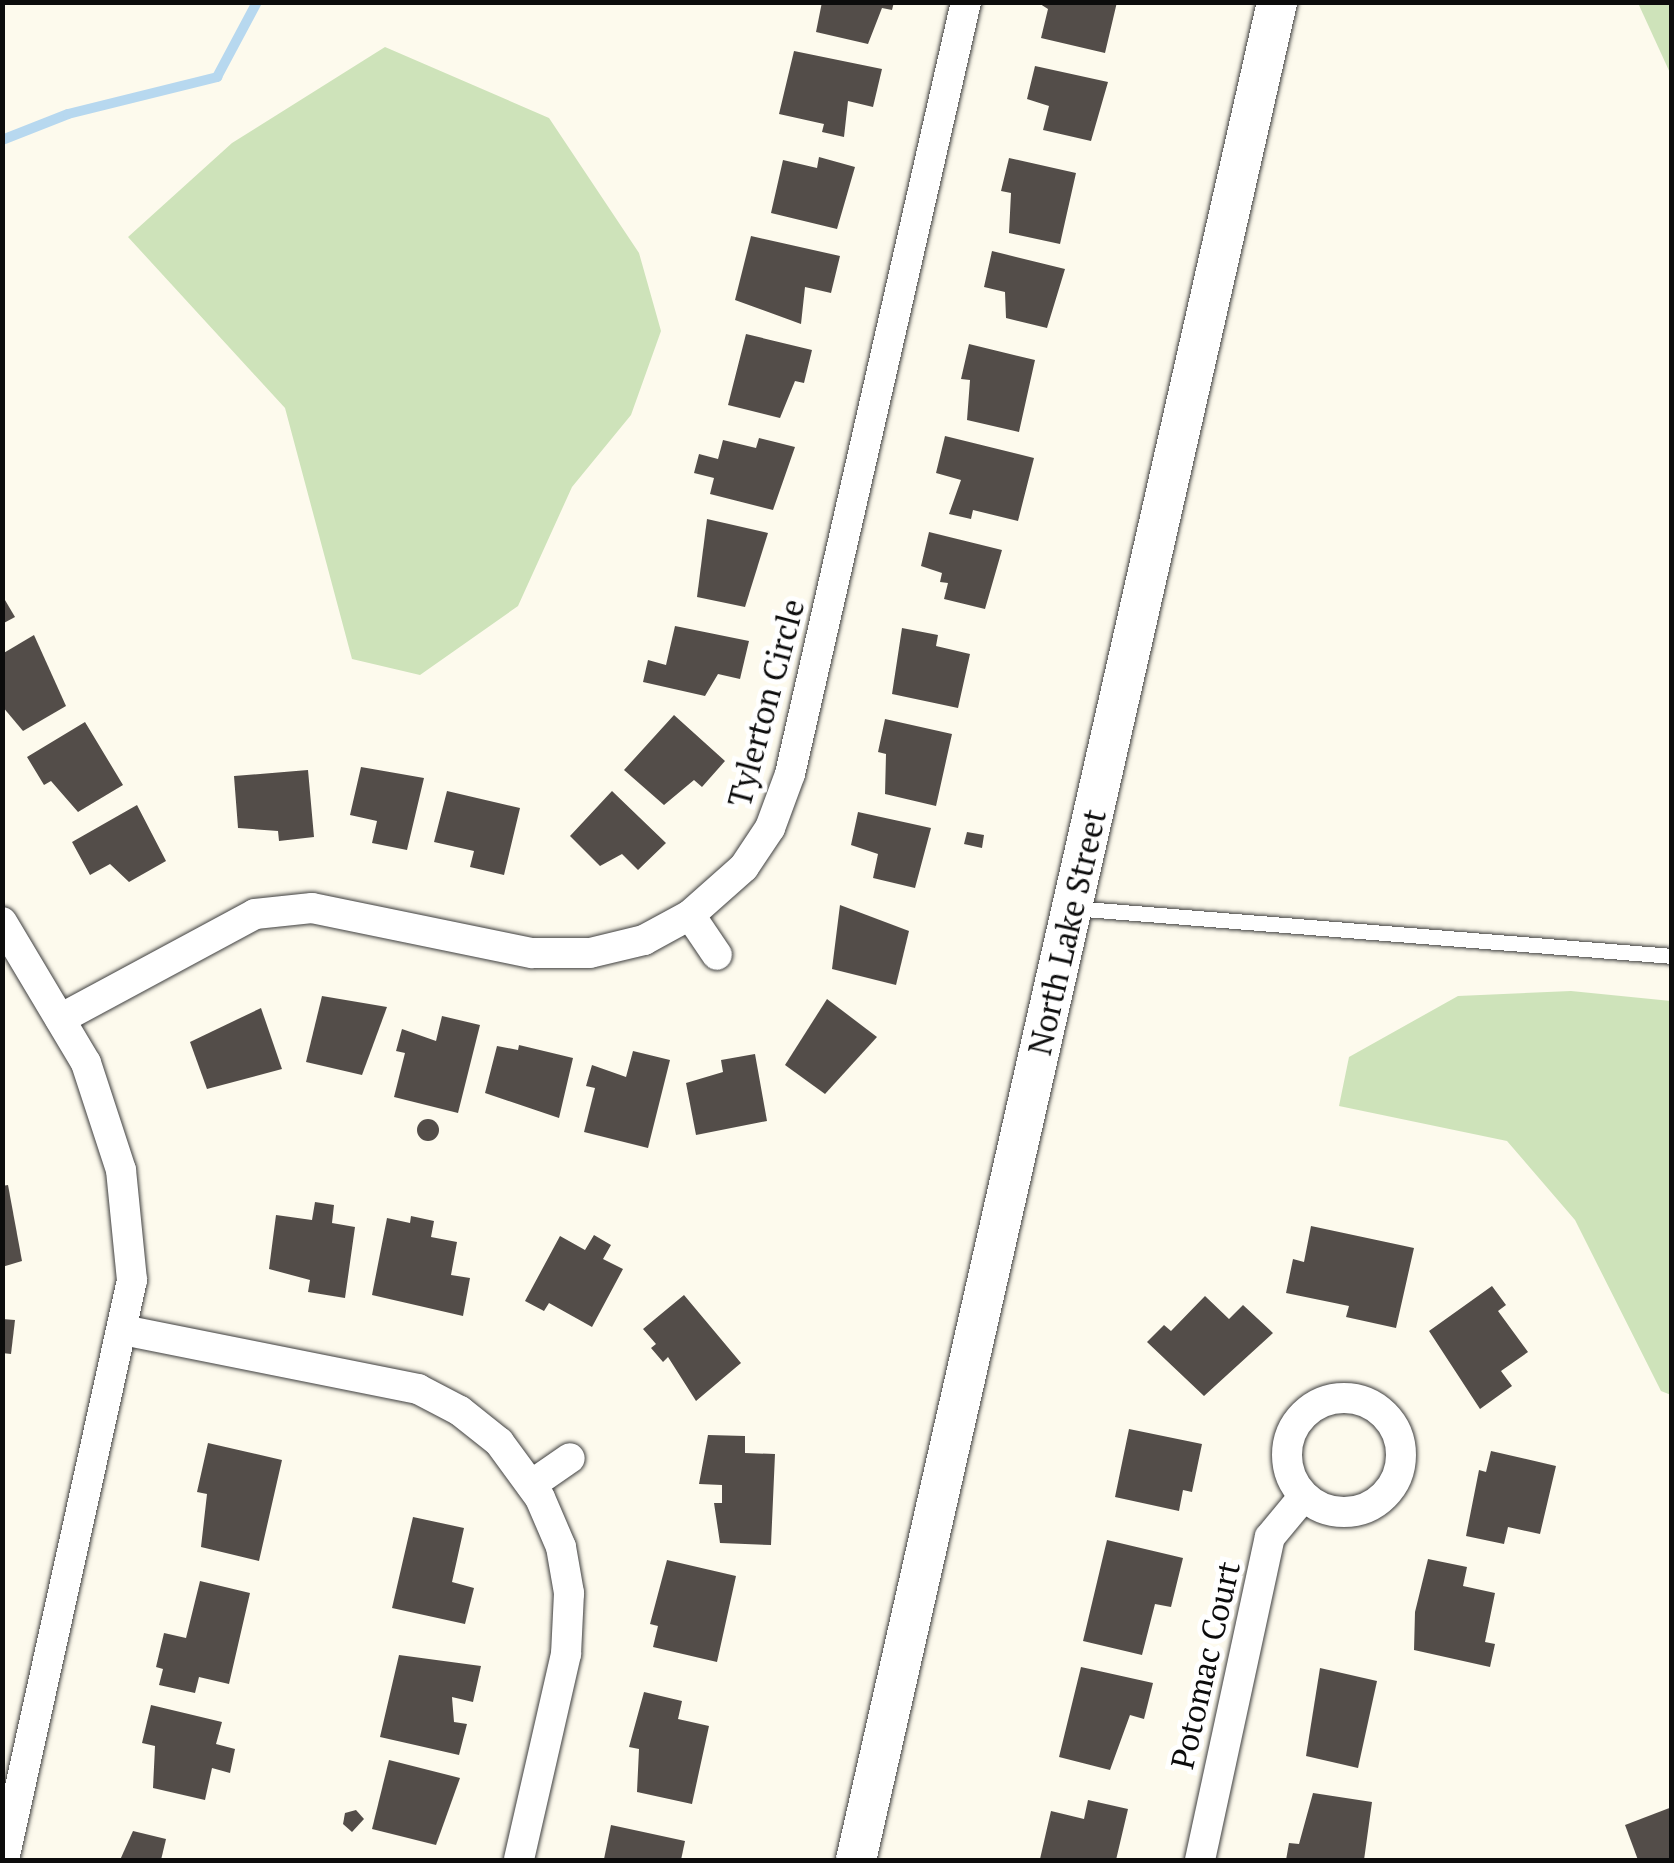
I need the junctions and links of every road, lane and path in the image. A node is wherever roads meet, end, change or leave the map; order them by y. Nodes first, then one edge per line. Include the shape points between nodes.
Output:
1 (966, 2) edge
2 (1276, 2) edge
3 (1072, 908) junction
4 (690, 914) junction
5 (2, 922) edge
6 (717, 956) dead end
7 (1672, 956) edge
8 (60, 1019) junction
9 (124, 1330) junction
10 (570, 1458) dead end
11 (530, 1485) junction
12 (1304, 1496) dead end
13 (4, 1860) edge
14 (519, 1860) edge
15 (856, 1860) edge
16 (1200, 1860) edge

1 - 4 street, Tylerton Circle via 790,774 770,828 744,867
2 - 3 street, North Lake Street
3 - 7 lane
3 - 15 street, North Lake Street
4 - 6 street
4 - 8 street, Tylerton Circle via 644,940 570,954 532,953 312,908 255,914
5 - 8 street
8 - 9 street via 86,1063 121,1170 132,1280
9 - 11 street via 418,1390 460,1410 499,1442
9 - 13 street
10 - 11 street
11 - 14 street via 561,1547 569,1593 566,1654
12 - 16 street, Potomac Court via 1270,1537

